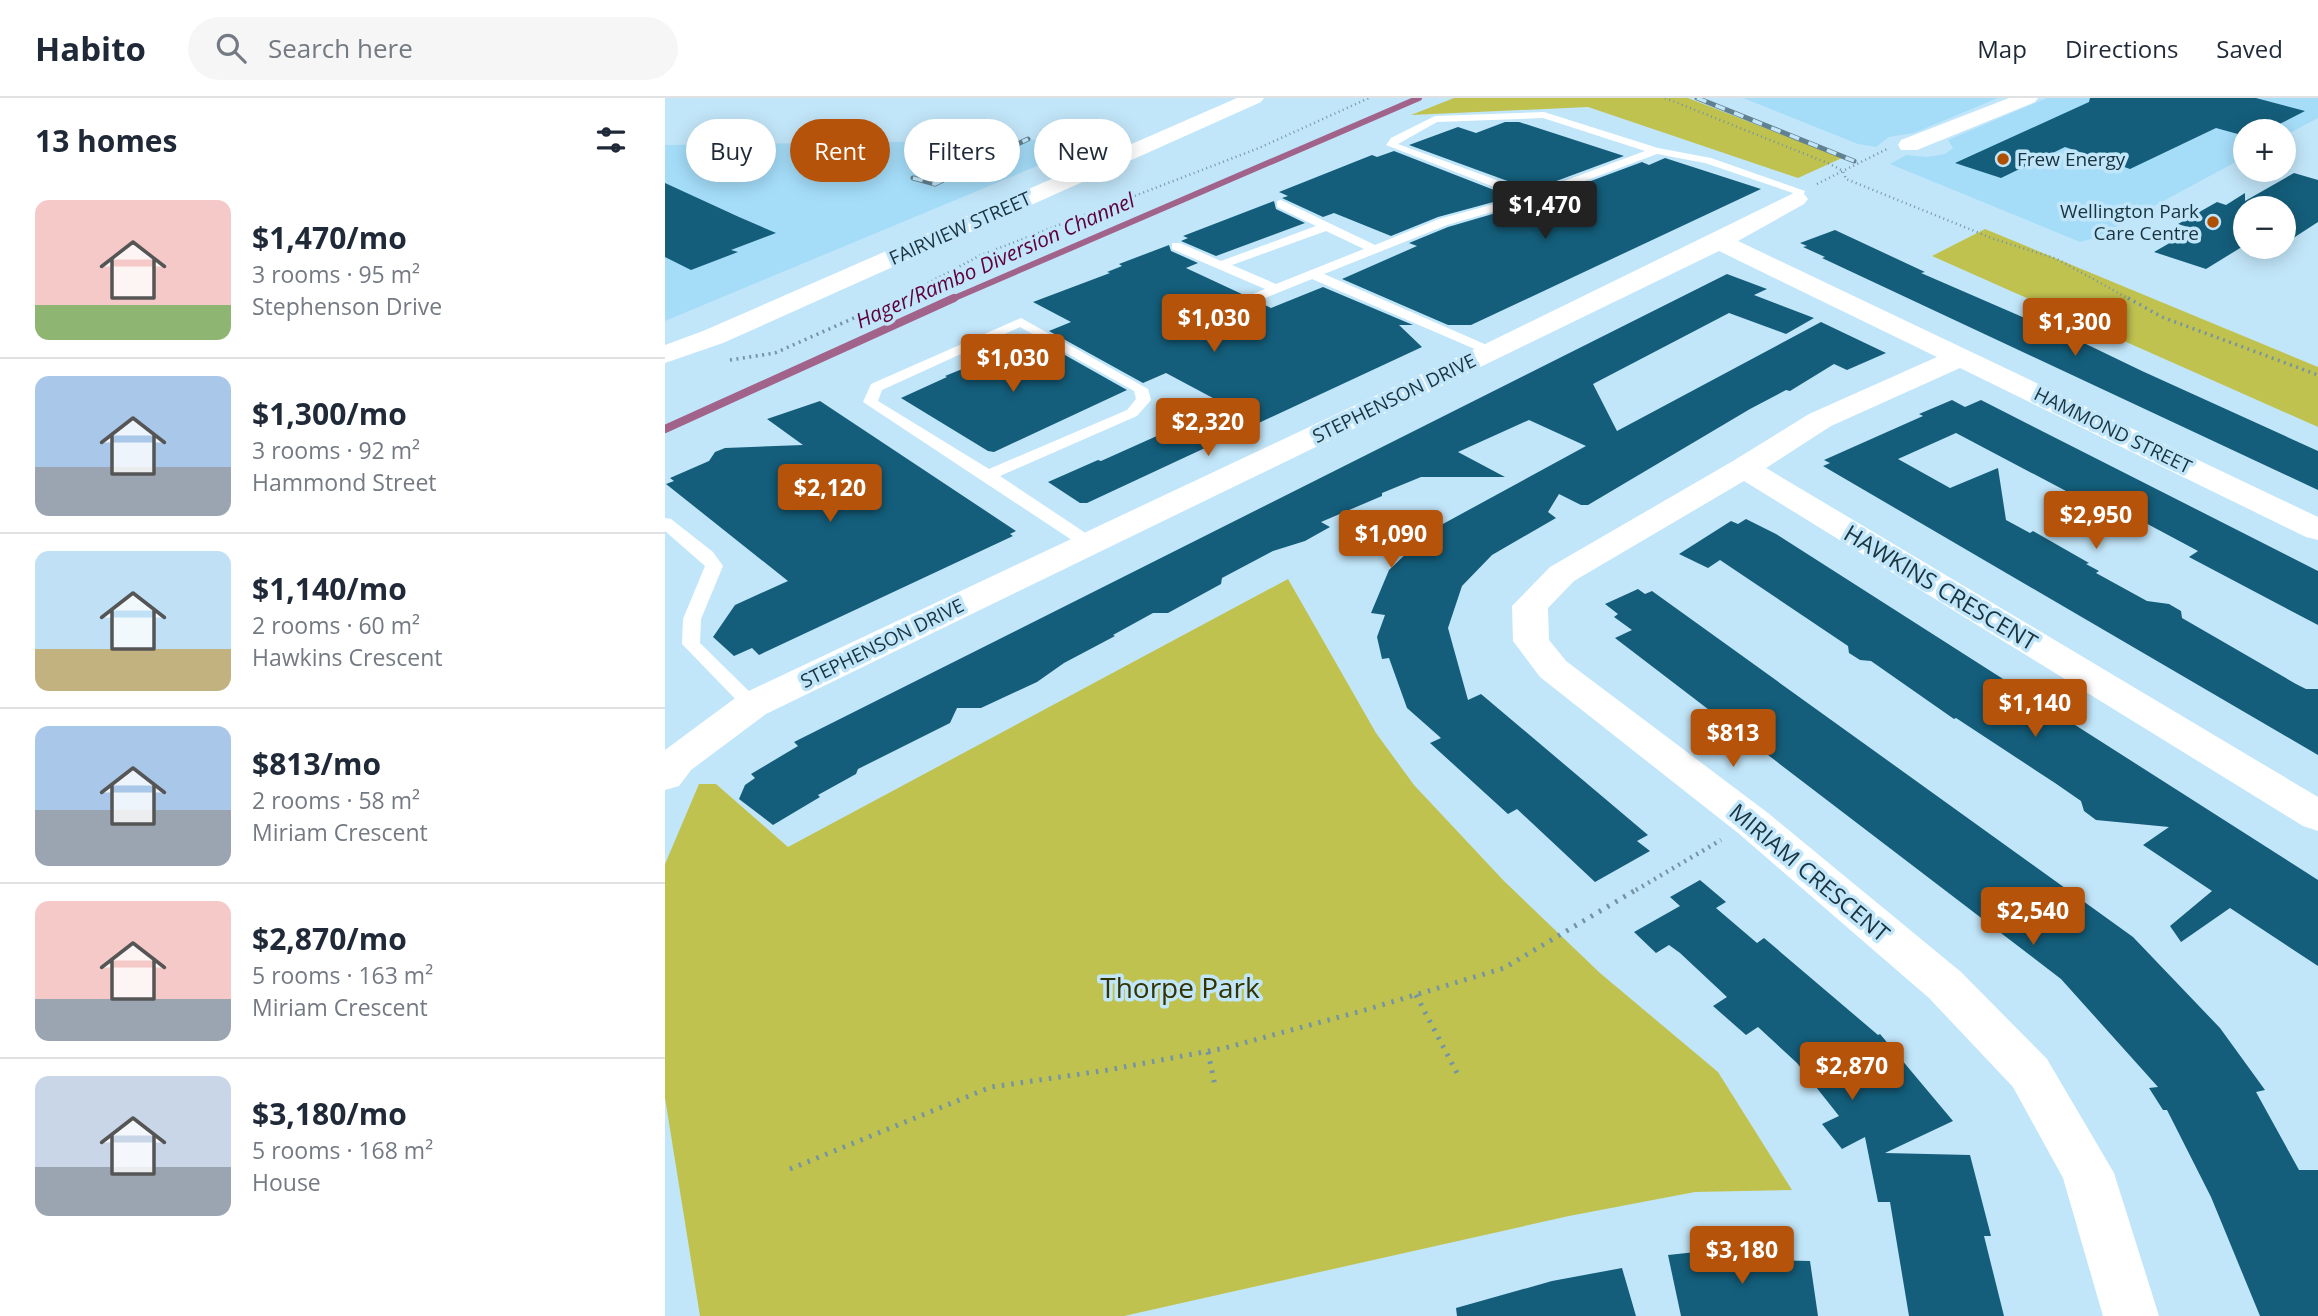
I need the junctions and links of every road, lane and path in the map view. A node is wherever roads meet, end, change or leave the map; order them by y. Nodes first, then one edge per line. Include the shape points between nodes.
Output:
1 (1254, 98) edge
2 (1369, 98) edge
3 (1665, 98) edge
4 (2028, 98) edge
5 (1909, 145) joint
6 (1655, 151) junction
7 (1843, 171) junction
8 (1532, 197) junction
9 (1796, 199) junction
10 (1281, 204) dead end
11 (1325, 227) junction
12 (1719, 241) junction
13 (1177, 246) dead end
14 (1373, 249) junction
15 (1224, 264) junction
16 (1314, 275) junction
17 (1276, 289) junction
18 (1191, 323) dead end
19 (1491, 352) junction
20 (665, 355) edge
21 (1961, 357) junction
22 (719, 362) dead end
23 (2318, 375) edge
24 (1744, 468) junction
25 (988, 475) junction
26 (665, 523) edge
27 (2318, 530) edge
28 (1090, 544) junction
29 (752, 705) junction
30 (665, 776) edge
31 (2318, 816) edge
32 (1753, 823) junction
33 (1416, 995) junction
34 (1208, 1052) junction
35 (1458, 1075) dead end
36 (1215, 1086) dead end
37 (790, 1169) dead end
38 (2131, 1316) edge

1 - 20 street, FAIRVIEW STREET
2 - 22 path via 1259,148 981,255 875,311 775,353
3 - 7 path
4 - 5 street
5 - 7 path via 1883,149
6 - 8 lane
6 - 8 lane via 1544,115 1435,119 1392,145
6 - 9 lane via 1707,160 1799,191
7 - 9 path
7 - 23 path via 1846,179 2057,260 2162,317
8 - 14 lane via 1443,222
9 - 12 street, STEPHENSON DRIVE
10 - 11 lane
11 - 14 lane
11 - 15 lane
12 - 19 street, STEPHENSON DRIVE
12 - 21 street, HAMMOND STREET
13 - 15 lane
14 - 16 lane
15 - 17 lane
16 - 17 lane
16 - 19 lane
17 - 18 lane
19 - 28 street, STEPHENSON DRIVE
21 - 24 street, MIRIAM CRESCENT via 1820,420
21 - 27 street, HAMMOND STREET
24 - 31 street, HAWKINS CRESCENT
24 - 32 street, MIRIAM CRESCENT via 1562,573 1530,606 1531,641 1553,669
25 - 25 lane via 1132,413 1144,400 1141,389 1021,322 876,387 870,402
25 - 28 lane
26 - 29 lane via 714,566 692,619 691,644
28 - 29 street, STEPHENSON DRIVE
29 - 30 street, STEPHENSON DRIVE via 677,761
32 - 33 path via 1504,968
32 - 38 street, MIRIAM CRESCENT via 1945,985 2030,1073 2088,1173
33 - 34 path
33 - 35 path
34 - 36 path
34 - 37 path via 991,1087

